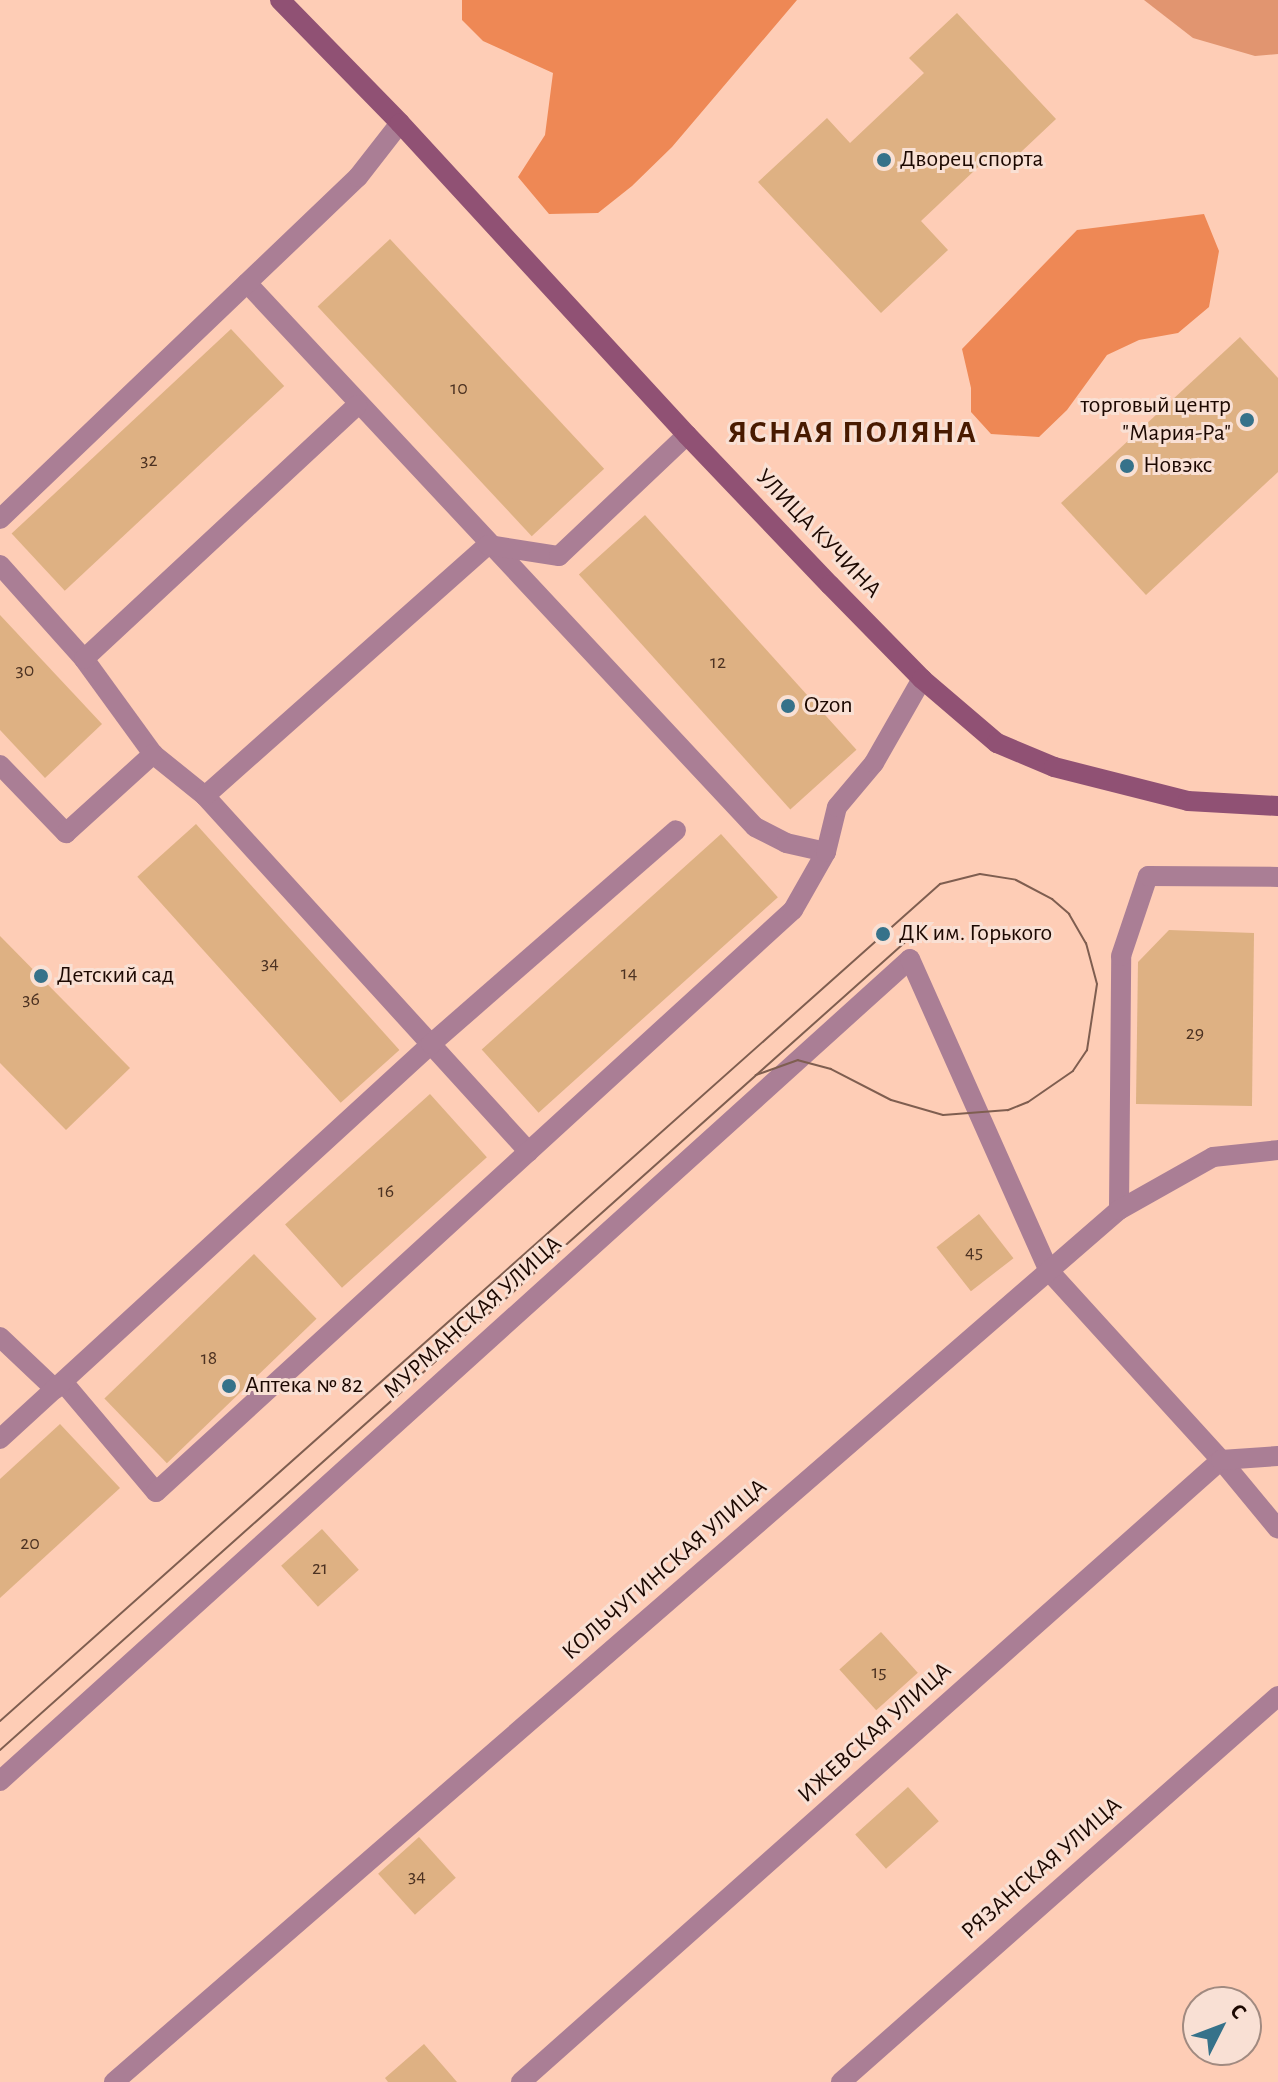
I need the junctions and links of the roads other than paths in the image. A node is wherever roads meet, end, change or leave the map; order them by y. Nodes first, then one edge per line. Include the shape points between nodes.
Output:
1 (280, 0) edge
2 (400, 123) junction
3 (247, 283) junction
4 (357, 405) junction
5 (687, 435) junction
6 (0, 519) edge
7 (488, 545) junction
8 (0, 565) edge
9 (84, 659) junction
10 (922, 679) junction
11 (153, 754) junction
12 (0, 765) edge
13 (205, 796) junction
14 (1278, 806) edge
15 (676, 830) dead end
16 (826, 852) junction
17 (1278, 877) edge
18 (431, 1044) junction
19 (1278, 1150) edge
20 (529, 1152) junction
21 (1119, 1210) junction
22 (1049, 1271) junction
23 (0, 1337) edge
24 (59, 1386) junction
25 (0, 1439) edge
26 (1278, 1456) edge
27 (1221, 1460) junction
28 (1278, 1529) edge
29 (1278, 1696) edge
30 (0, 1781) edge
31 (114, 2082) edge
32 (521, 2082) edge
33 (841, 2082) edge

1 - 2 main road, УЛИЦА КУЧИНА
2 - 3 street via 358,177
2 - 5 main road, УЛИЦА КУЧИНА
3 - 4 street
3 - 6 street
4 - 7 street
4 - 9 street
5 - 7 street via 559,556
5 - 10 main road, УЛИЦА КУЧИНА
7 - 13 street
7 - 16 street via 755,827 786,843
8 - 9 street
9 - 11 street
10 - 14 main road, УЛИЦА КУЧИНА via 997,743 1054,767 1188,801
10 - 16 street via 874,763 837,807
11 - 12 street via 66,833
11 - 13 street
13 - 18 street
15 - 18 street
16 - 20 street via 793,910
17 - 21 street via 1148,876 1121,956
18 - 20 street
18 - 24 street
19 - 21 street, КОЛЬЧУГИНСКАЯ УЛИЦА via 1213,1157
20 - 24 street via 156,1492
21 - 22 street, КОЛЬЧУГИНСКАЯ УЛИЦА
22 - 27 street
22 - 30 street, МУРМАНСКАЯ УЛИЦА via 910,959
22 - 31 street, КОЛЬЧУГИНСКАЯ УЛИЦА
23 - 24 street
24 - 25 street
26 - 27 street
27 - 28 street
27 - 32 street, ИЖЕВСКАЯ УЛИЦА
29 - 33 street, РЯЗАНСКАЯ УЛИЦА

